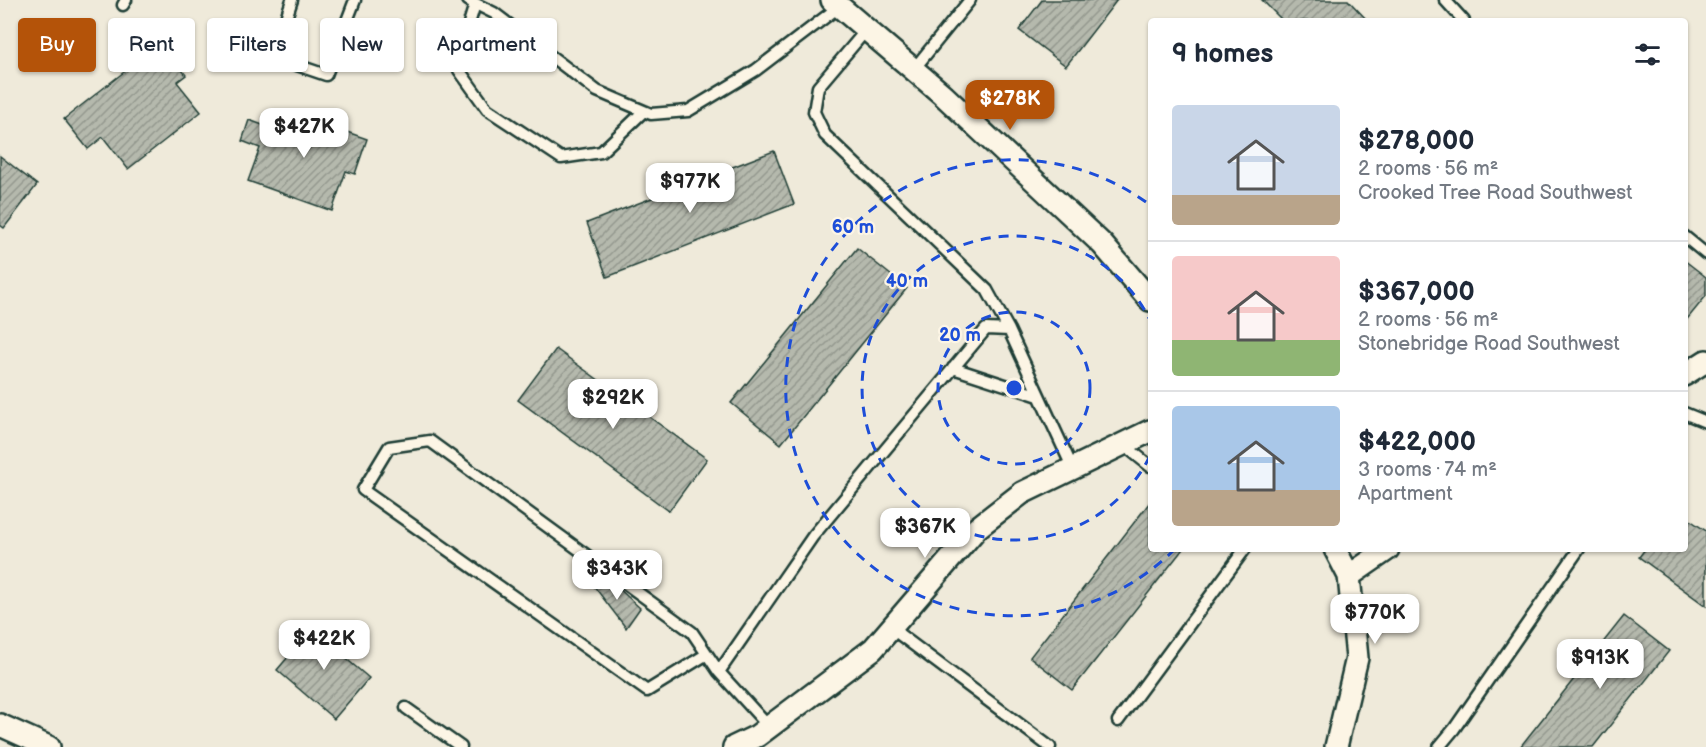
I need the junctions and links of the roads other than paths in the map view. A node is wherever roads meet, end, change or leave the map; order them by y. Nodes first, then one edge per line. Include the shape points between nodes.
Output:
1 (292, 0) edge
2 (355, 0) edge
3 (970, 0) edge
4 (1445, 0) edge
5 (472, 2) edge
6 (836, 3) edge
7 (1461, 18) edge
8 (867, 29) junction
9 (914, 69) junction
10 (644, 111) junction
11 (1688, 239) edge
12 (1706, 254) edge
13 (1148, 298) edge
14 (1009, 330) junction
15 (1706, 361) edge
16 (953, 368) junction
17 (1688, 372) edge
18 (1039, 396) junction
19 (1688, 415) edge
20 (1706, 422) edge
21 (1148, 432) edge
22 (1124, 445) junction
23 (1148, 464) edge
24 (1073, 469) junction
25 (1243, 552) edge
26 (1337, 552) edge
27 (1384, 552) edge
28 (1577, 552) edge
29 (1349, 576) junction
30 (891, 628) junction
31 (707, 654) junction
32 (719, 672) junction
33 (406, 708) dead end
34 (1118, 721) dead end
35 (0, 724) edge
36 (769, 727) junction
37 (49, 747) edge
38 (460, 747) edge
39 (734, 747) edge
40 (1050, 747) edge
41 (1336, 747) edge
42 (1439, 747) edge

1 - 2 lane via 273,57 327,75
3 - 9 lane
4 - 7 lane
5 - 10 lane via 494,13 597,91
5 - 10 lane via 459,70 487,109 561,158 601,152
6 - 8 street
6 - 10 lane via 756,70 688,111
8 - 9 street
8 - 14 lane via 818,87 814,112 825,135 987,290
9 - 13 street via 1102,244
11 - 12 lane
14 - 16 lane via 986,329
14 - 18 lane
15 - 17 street
16 - 18 lane
16 - 32 lane via 813,536
18 - 24 lane
19 - 20 lane
21 - 22 street
22 - 23 lane
22 - 24 street
24 - 30 street via 1022,493 977,528
25 - 34 lane
26 - 29 street
27 - 29 street
28 - 42 lane
29 - 41 street via 1357,658
30 - 36 street via 873,649
30 - 40 lane
31 - 31 lane via 692,633 430,441 389,447 363,490 647,691
31 - 32 lane
32 - 36 lane
33 - 38 lane
35 - 37 street
36 - 39 street

